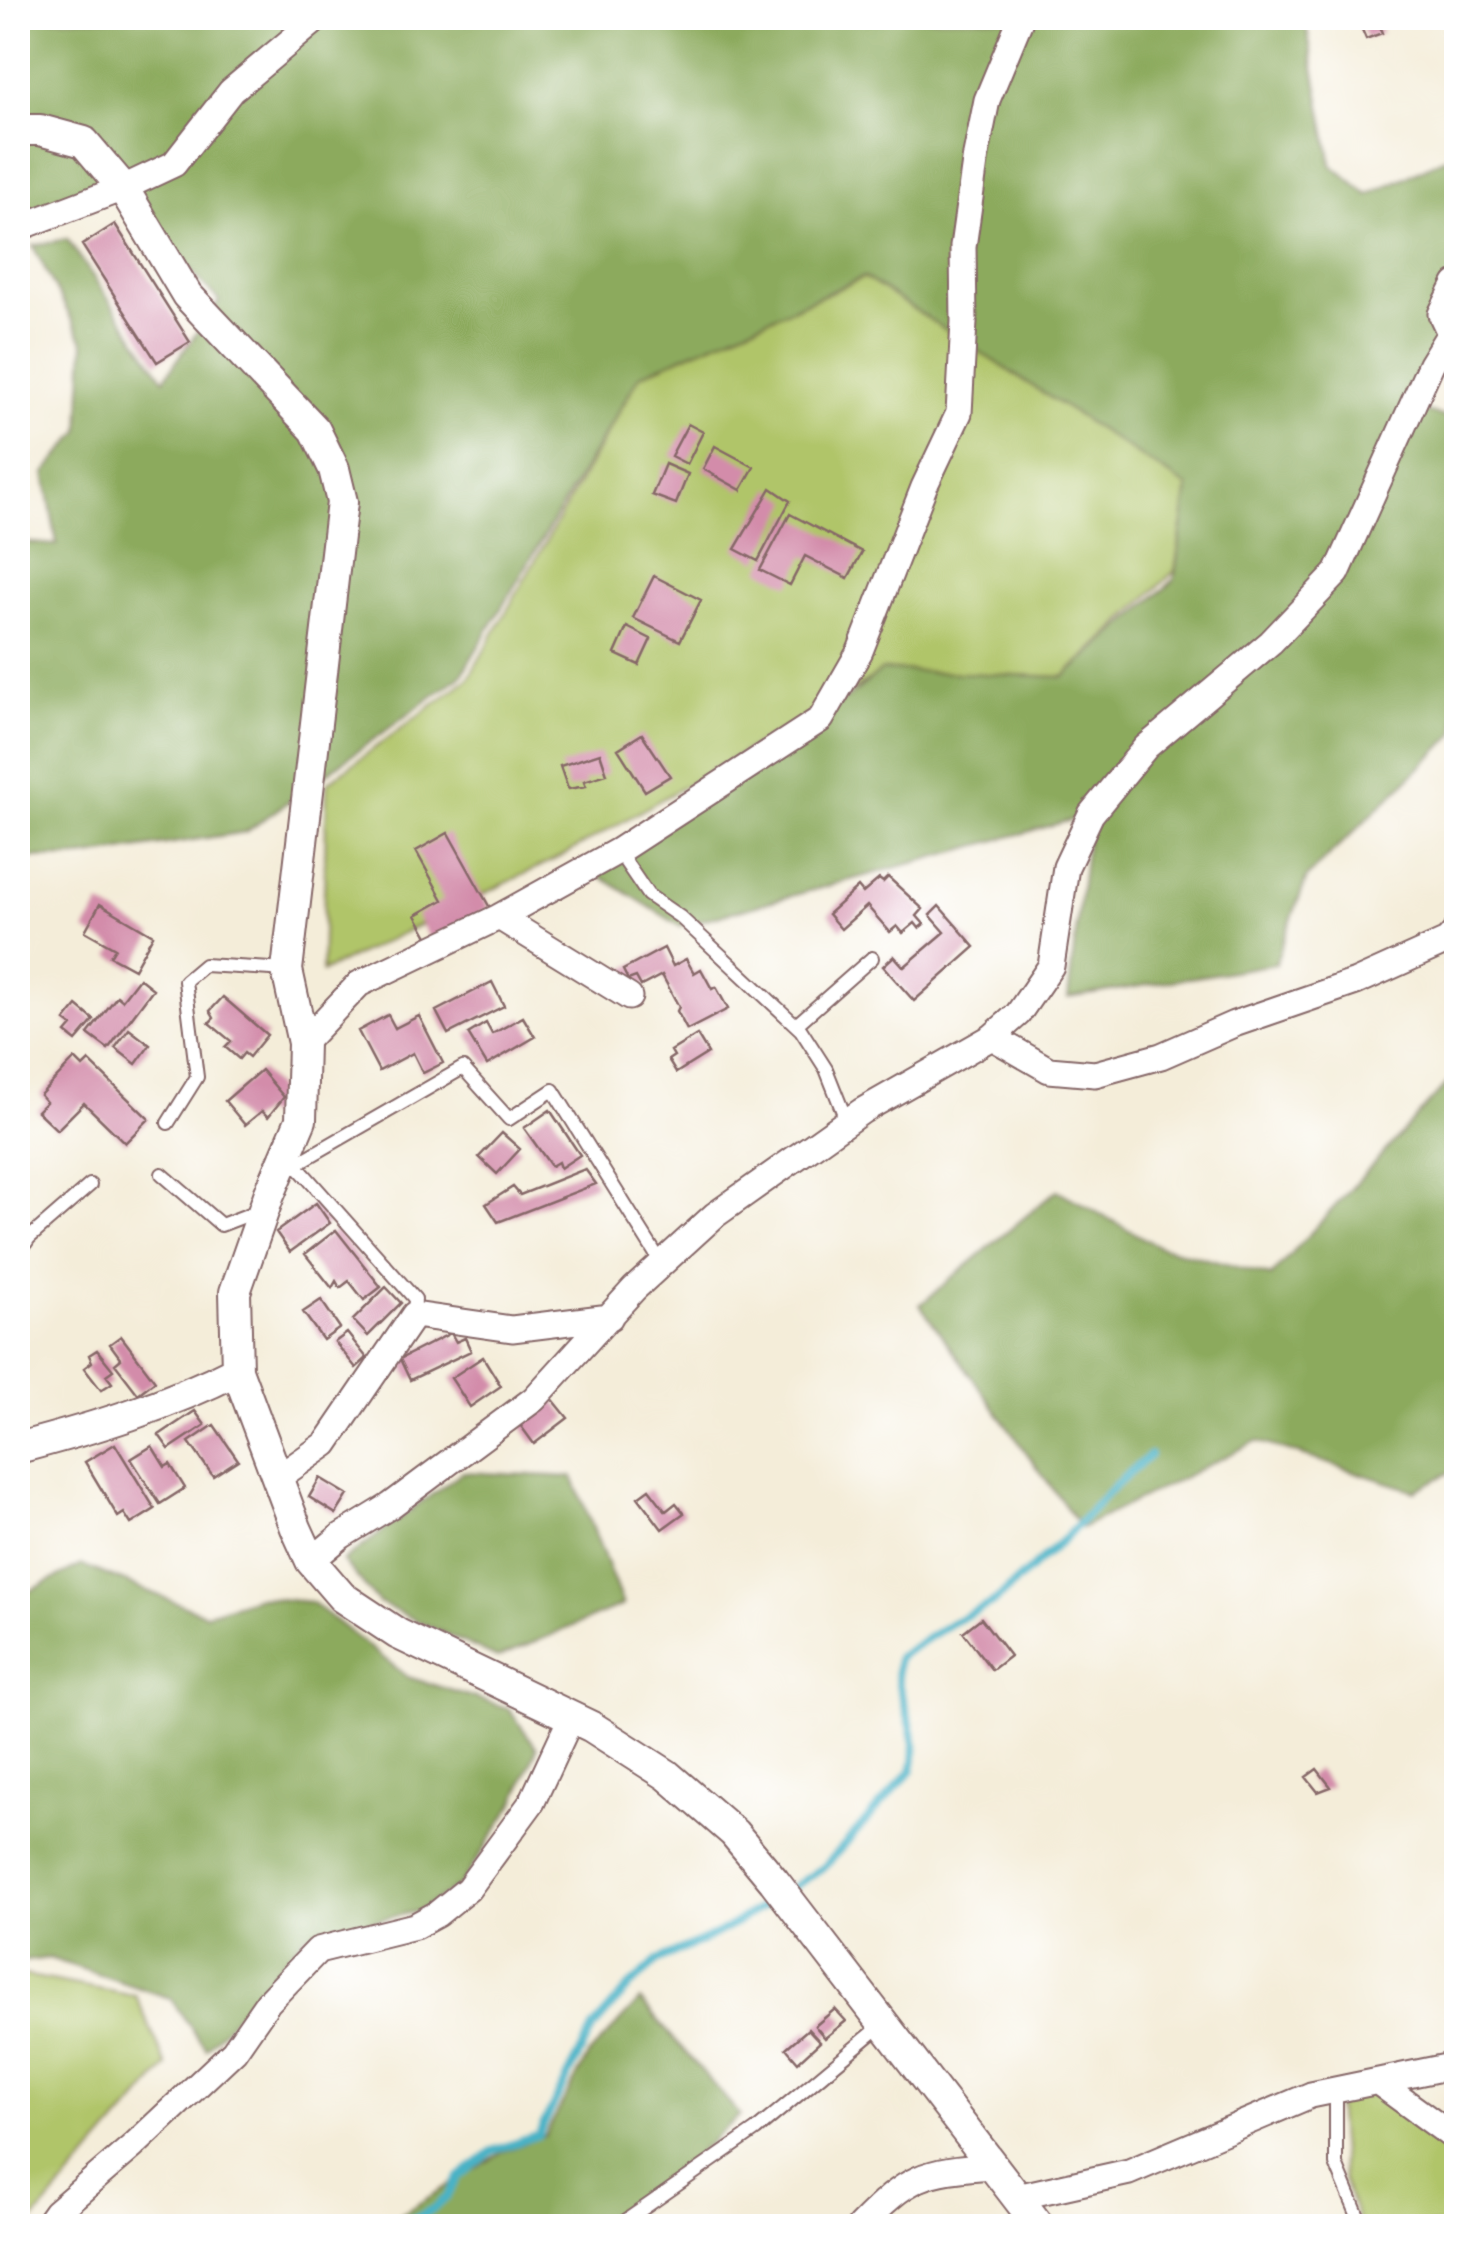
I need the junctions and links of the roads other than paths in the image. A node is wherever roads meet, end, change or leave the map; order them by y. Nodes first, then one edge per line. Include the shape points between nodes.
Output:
1 (318, 18) edge
2 (1021, 18) edge
3 (18, 130) edge
4 (123, 188) junction
5 (18, 228) edge
6 (1456, 284) edge
7 (1453, 330) edge
8 (618, 851) junction
9 (499, 917) junction
10 (1456, 931) edge
11 (872, 958) dead end
12 (287, 970) junction
13 (629, 997) dead end
14 (796, 1025) junction
15 (992, 1038) junction
16 (304, 1043) junction
17 (846, 1122) junction
18 (168, 1123) dead end
19 (286, 1170) junction
20 (162, 1174) dead end
21 (90, 1184) dead end
22 (264, 1209) junction
23 (18, 1255) edge
24 (662, 1264) junction
25 (414, 1315) junction
26 (610, 1317) junction
27 (237, 1370) junction
28 (18, 1448) edge
29 (280, 1478) junction
30 (311, 1561) junction
31 (571, 1718) junction
32 (884, 2023) junction
33 (1456, 2065) edge
34 (1378, 2082) junction
35 (1336, 2090) junction
36 (1456, 2139) edge
37 (992, 2166) junction
38 (1017, 2197) junction
39 (46, 2226) edge
40 (618, 2226) edge
41 (860, 2226) edge
42 (1039, 2226) edge
43 (1362, 2226) edge

1 - 4 street via 232,92 174,164
2 - 8 street via 987,100 976,156 962,246 959,413 860,651 821,719
3 - 4 street via 84,142
4 - 5 street
4 - 12 street via 187,295 315,430 342,502
6 - 7 street via 1440,314
7 - 15 street via 1431,364 1337,573 1271,642 1146,747 1091,814 1066,867 1051,966
8 - 9 street
8 - 14 lane via 648,896 680,917
9 - 13 street
9 - 16 street via 359,984
10 - 15 street via 1356,982 1096,1074 1049,1070
11 - 14 lane
12 - 16 street
12 - 18 lane via 204,965 186,981 198,1077
14 - 17 lane via 826,1069
15 - 17 street
16 - 19 street via 301,1120
17 - 24 street via 715,1215
19 - 22 street
19 - 24 lane via 463,1068 509,1119 552,1090
19 - 25 lane via 415,1298
20 - 22 lane via 221,1225
21 - 23 lane
22 - 27 street via 235,1292
24 - 26 street
25 - 26 street via 512,1329
25 - 29 street via 326,1444
26 - 30 street via 534,1399
27 - 28 street via 107,1424
27 - 29 street
29 - 30 street
30 - 31 street via 342,1597 398,1634
31 - 32 street via 620,1742 734,1833
31 - 39 street via 532,1802 468,1888 415,1926 318,1950 234,2050
32 - 37 street
32 - 40 lane via 756,2130
33 - 34 street
34 - 35 street
34 - 36 street
35 - 38 street via 1129,2172
35 - 43 lane via 1336,2164
37 - 38 street
37 - 41 street via 927,2174 897,2189
38 - 42 street

